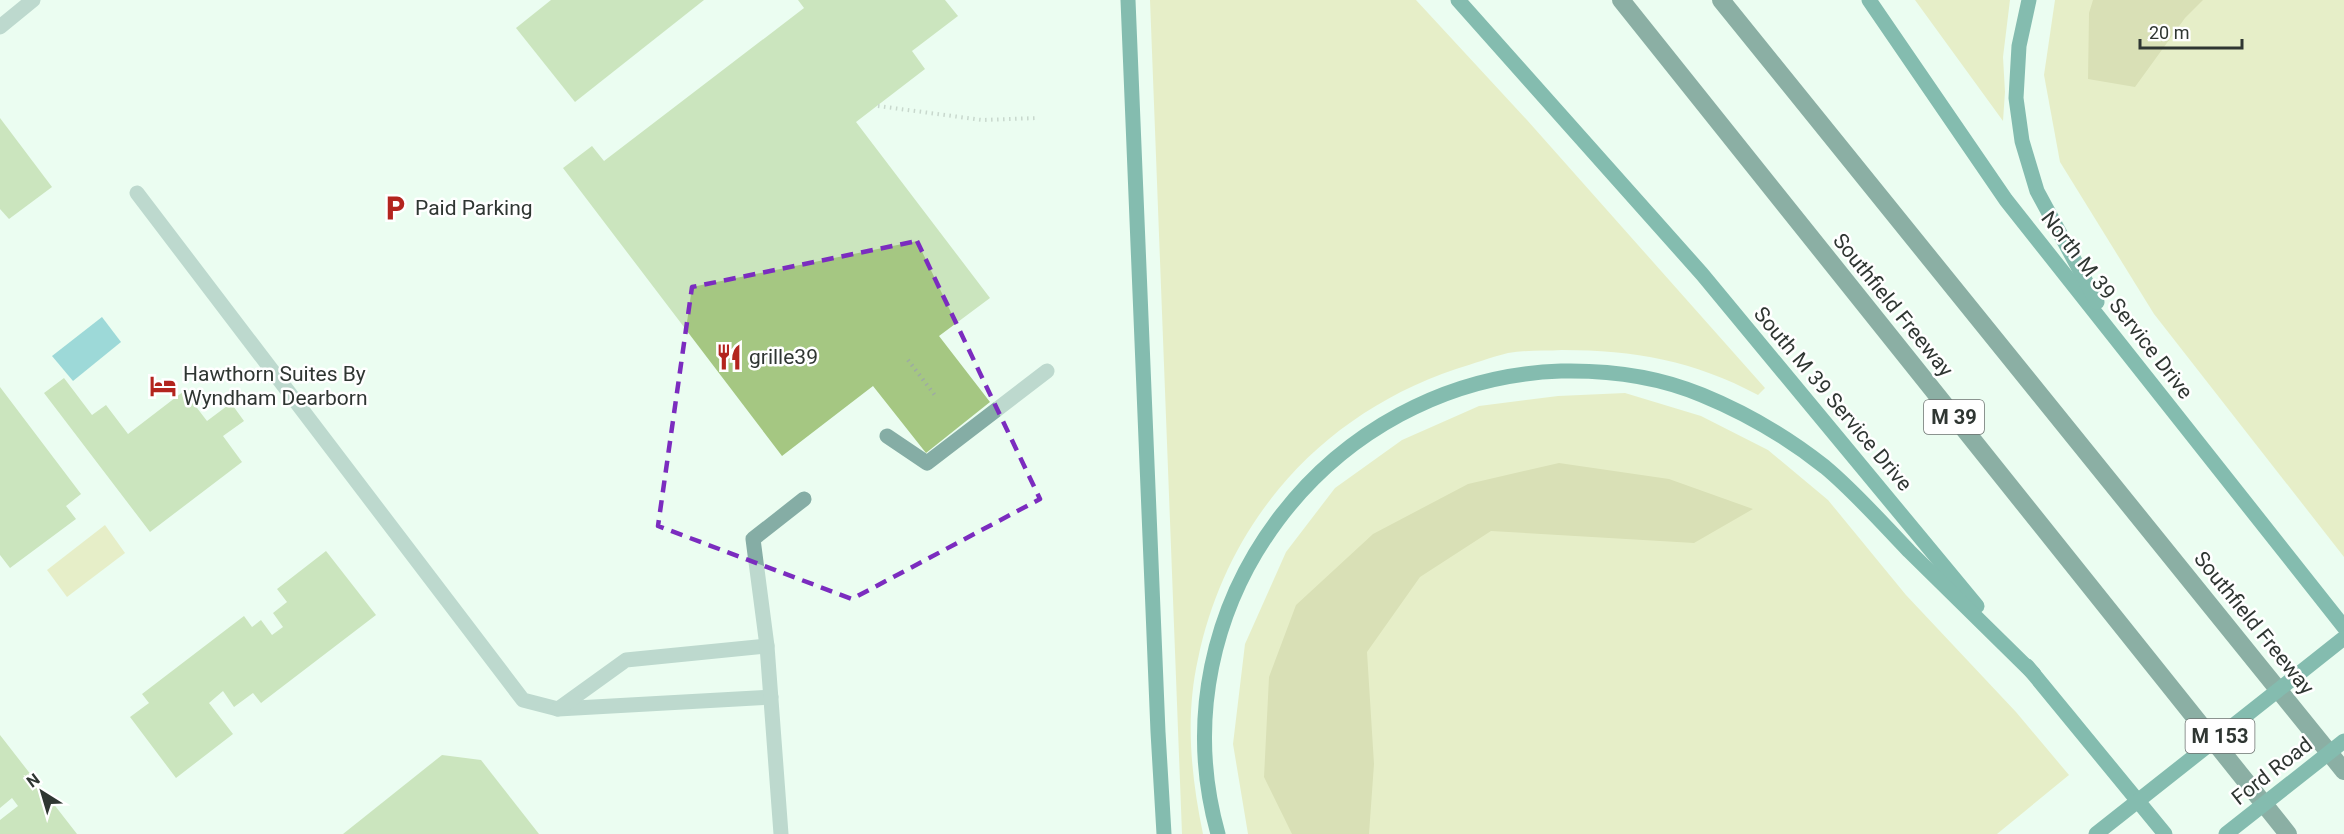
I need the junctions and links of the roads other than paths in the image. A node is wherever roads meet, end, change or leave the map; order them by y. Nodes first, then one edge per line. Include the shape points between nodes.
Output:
1 (33, 0) edge
2 (1128, 0) edge
3 (1458, 0) edge
4 (1621, 0) edge
5 (1721, 0) edge
6 (1869, 0) edge
7 (2029, 0) edge
8 (0, 27) edge
9 (137, 193) dead end
10 (2114, 335) junction
11 (1047, 371) dead end
12 (887, 436) dead end
13 (804, 499) dead end
14 (2344, 627) edge
15 (2344, 638) edge
16 (767, 646) junction
17 (2034, 674) junction
18 (771, 697) junction
19 (558, 709) junction
20 (2344, 741) edge
21 (2344, 771) edge
22 (781, 834) edge
23 (1164, 834) edge
24 (1218, 834) edge
25 (2096, 834) edge
26 (2165, 834) edge
27 (2226, 834) edge
28 (2288, 834) edge

1 - 8 street
2 - 23 main road
3 - 17 main road, South M 39 Service Drive via 1702,274
4 - 28 highway, Southfield Freeway / M 39
5 - 21 highway, Southfield Freeway
6 - 10 main road, North M 39 Service Drive via 2006,200
7 - 10 main road via 2019,46 2016,98 2022,141 2037,191
9 - 19 street via 523,700
10 - 14 main road, North M 39 Service Drive
11 - 12 street via 927,463
13 - 16 street via 753,539
15 - 25 main road, M 153, bridge
16 - 18 street
16 - 19 street via 626,660
17 - 24 main road via 1827,469 1784,437 1700,394 1652,378 1592,370 1531,372 1471,384 1425,401 1371,431 1323,468 1281,514 1234,594 1213,664 1205,737 1208,786
17 - 26 main road, South M 39 Service Drive
18 - 19 street
18 - 22 street
20 - 27 main road, Ford Road, bridge

